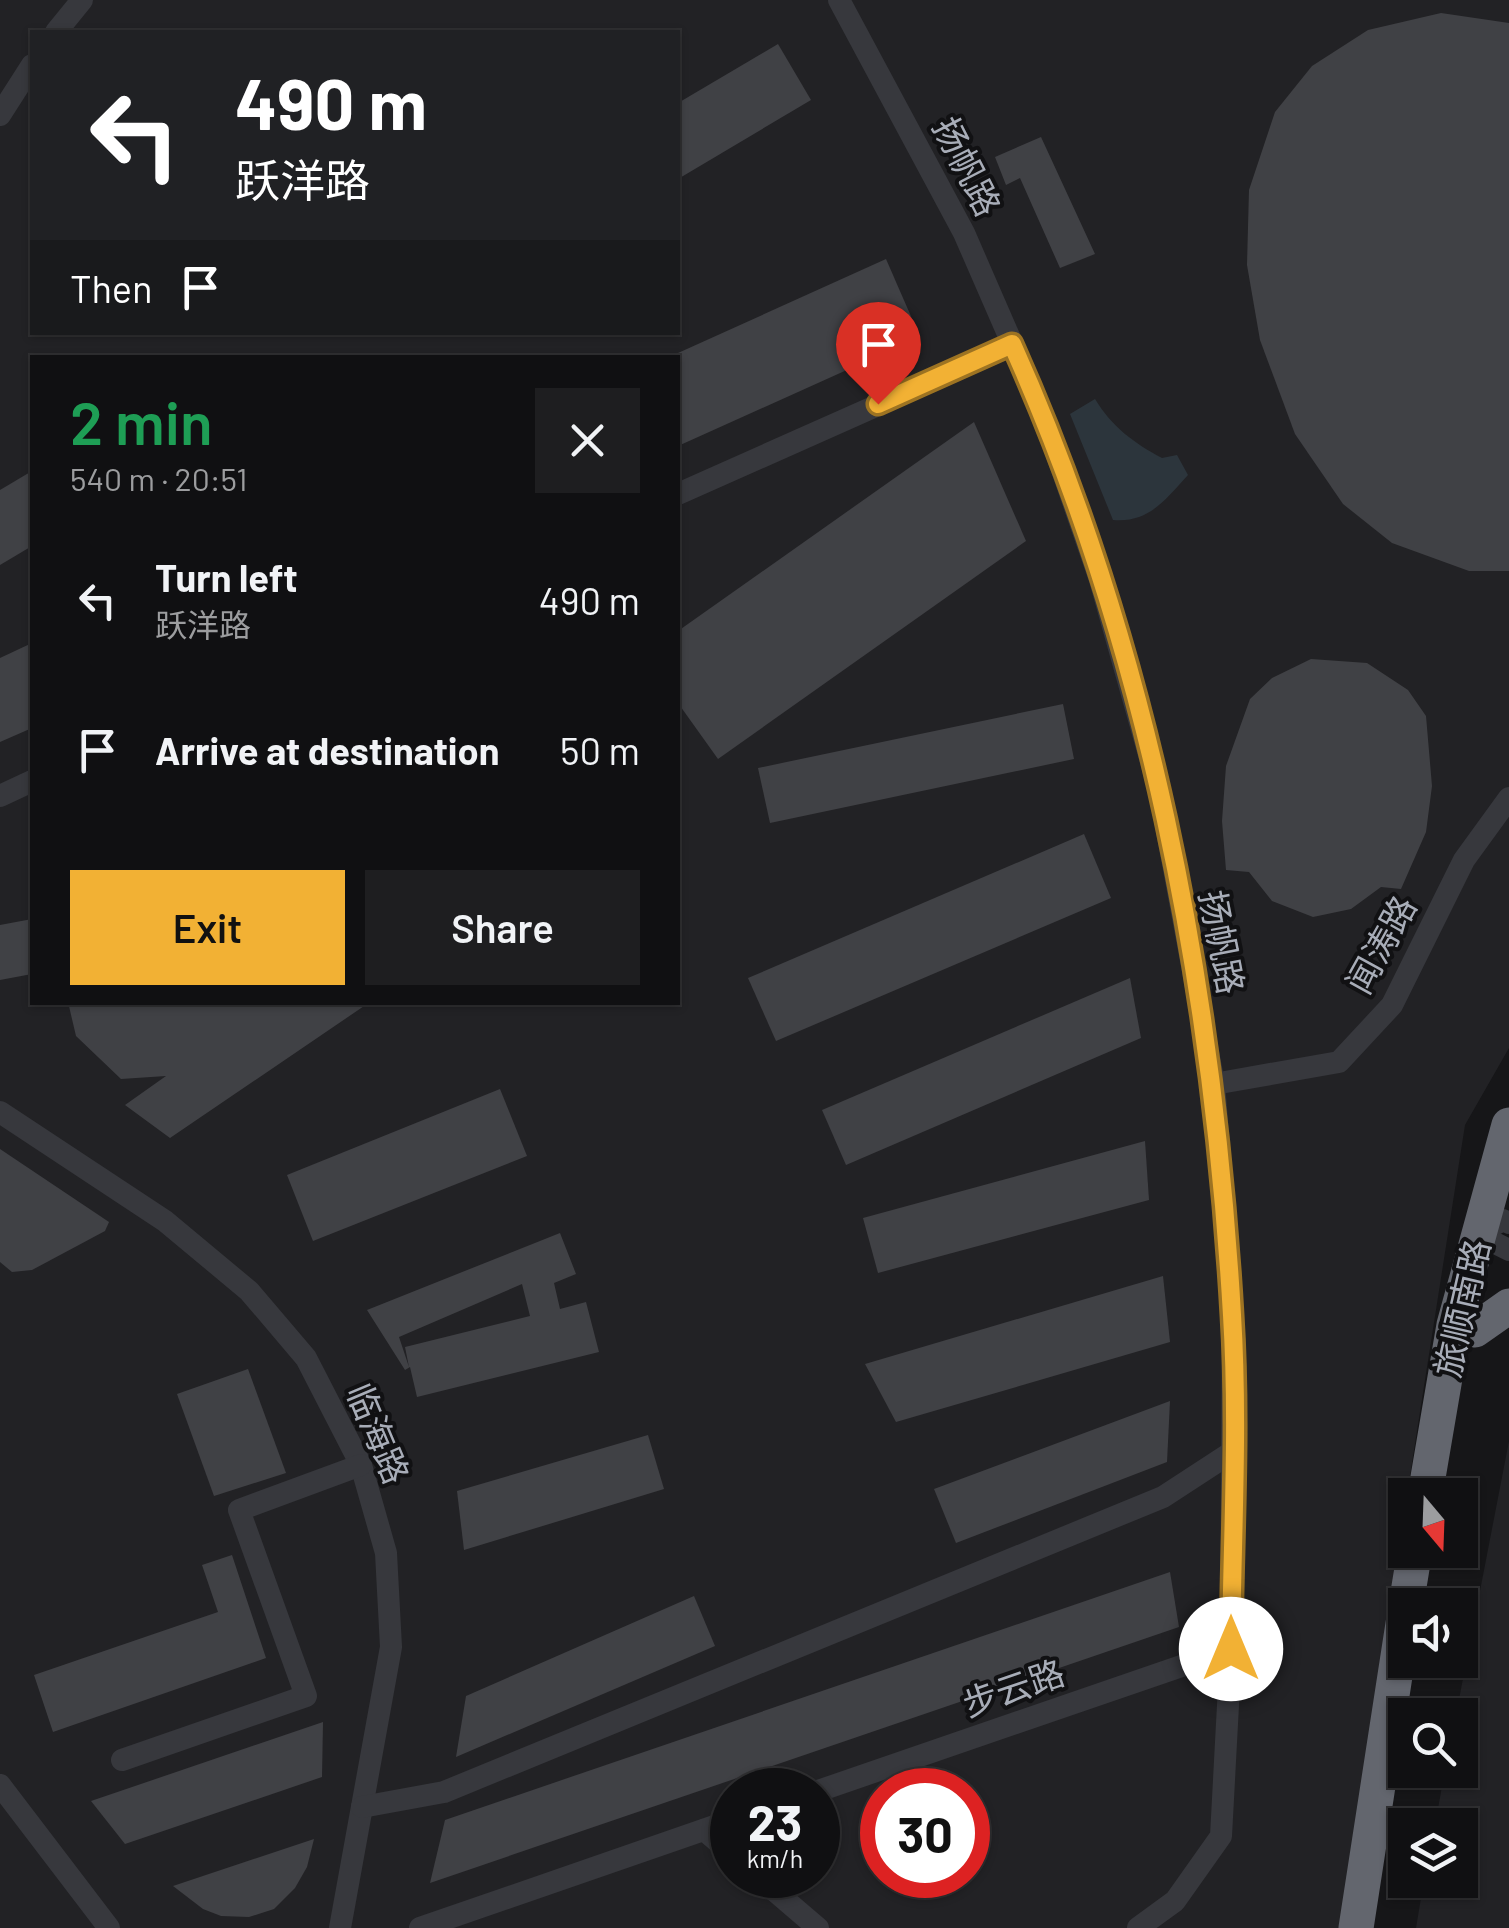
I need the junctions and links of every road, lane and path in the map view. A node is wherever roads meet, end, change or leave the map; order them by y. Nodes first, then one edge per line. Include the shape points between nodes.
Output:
1 (82, 0) edge
2 (839, 0) edge
3 (58, 30) edge
4 (30, 68) edge
5 (0, 115) edge
6 (1012, 344) junction
7 (680, 493) edge
8 (30, 782) edge
9 (0, 796) edge
10 (1509, 798) edge
11 (1214, 1084) junction
12 (0, 1112) edge
13 (1509, 1125) edge
14 (1501, 1228) edge
15 (1509, 1306) edge
16 (1475, 1330) junction
17 (1232, 1452) junction
18 (362, 1466) junction
19 (1428, 1478) edge
20 (1450, 1478) edge
21 (1231, 1649) junction
22 (1395, 1678) edge
23 (122, 1760) dead end
24 (840, 1783) edge
25 (0, 1785) edge
26 (1400, 1788) edge
27 (362, 1808) junction
28 (710, 1828) edge
29 (704, 1830) junction
30 (710, 1835) edge
31 (783, 1898) edge
32 (109, 1928) edge
33 (340, 1928) edge
34 (420, 1928) edge
35 (818, 1928) edge
36 (1138, 1928) edge
37 (1356, 1928) edge
38 (1378, 1928) edge

1 - 3 street
2 - 6 street, 扬帆路 via 964,233
4 - 5 street
6 - 7 street
6 - 11 street, 扬帆路 via 1100,580 1160,794
8 - 9 street
10 - 11 street, 闻涛路 via 1464,860 1392,1005 1339,1062
11 - 17 street, 扬帆路 via 1233,1319
12 - 18 street, 临海路 via 165,1221 250,1291 306,1358
13 - 14 highway, 旅顺南路
14 - 16 highway, 旅顺南路
14 - 19 highway, 旅顺南路 via 1454,1325
15 - 16 highway
16 - 20 highway, 旅顺南路
17 - 21 street, 扬帆路
17 - 27 street via 1162,1497 463,1785
18 - 23 street via 239,1510 306,1696
18 - 27 street, 临海路 via 386,1553 392,1646
21 - 24 street, 步云路
21 - 36 street, 扬帆路 via 1222,1836 1175,1901
22 - 37 highway
25 - 32 street
26 - 38 highway
27 - 33 street, 临海路
28 - 29 street
29 - 30 street
29 - 34 street
31 - 35 street

